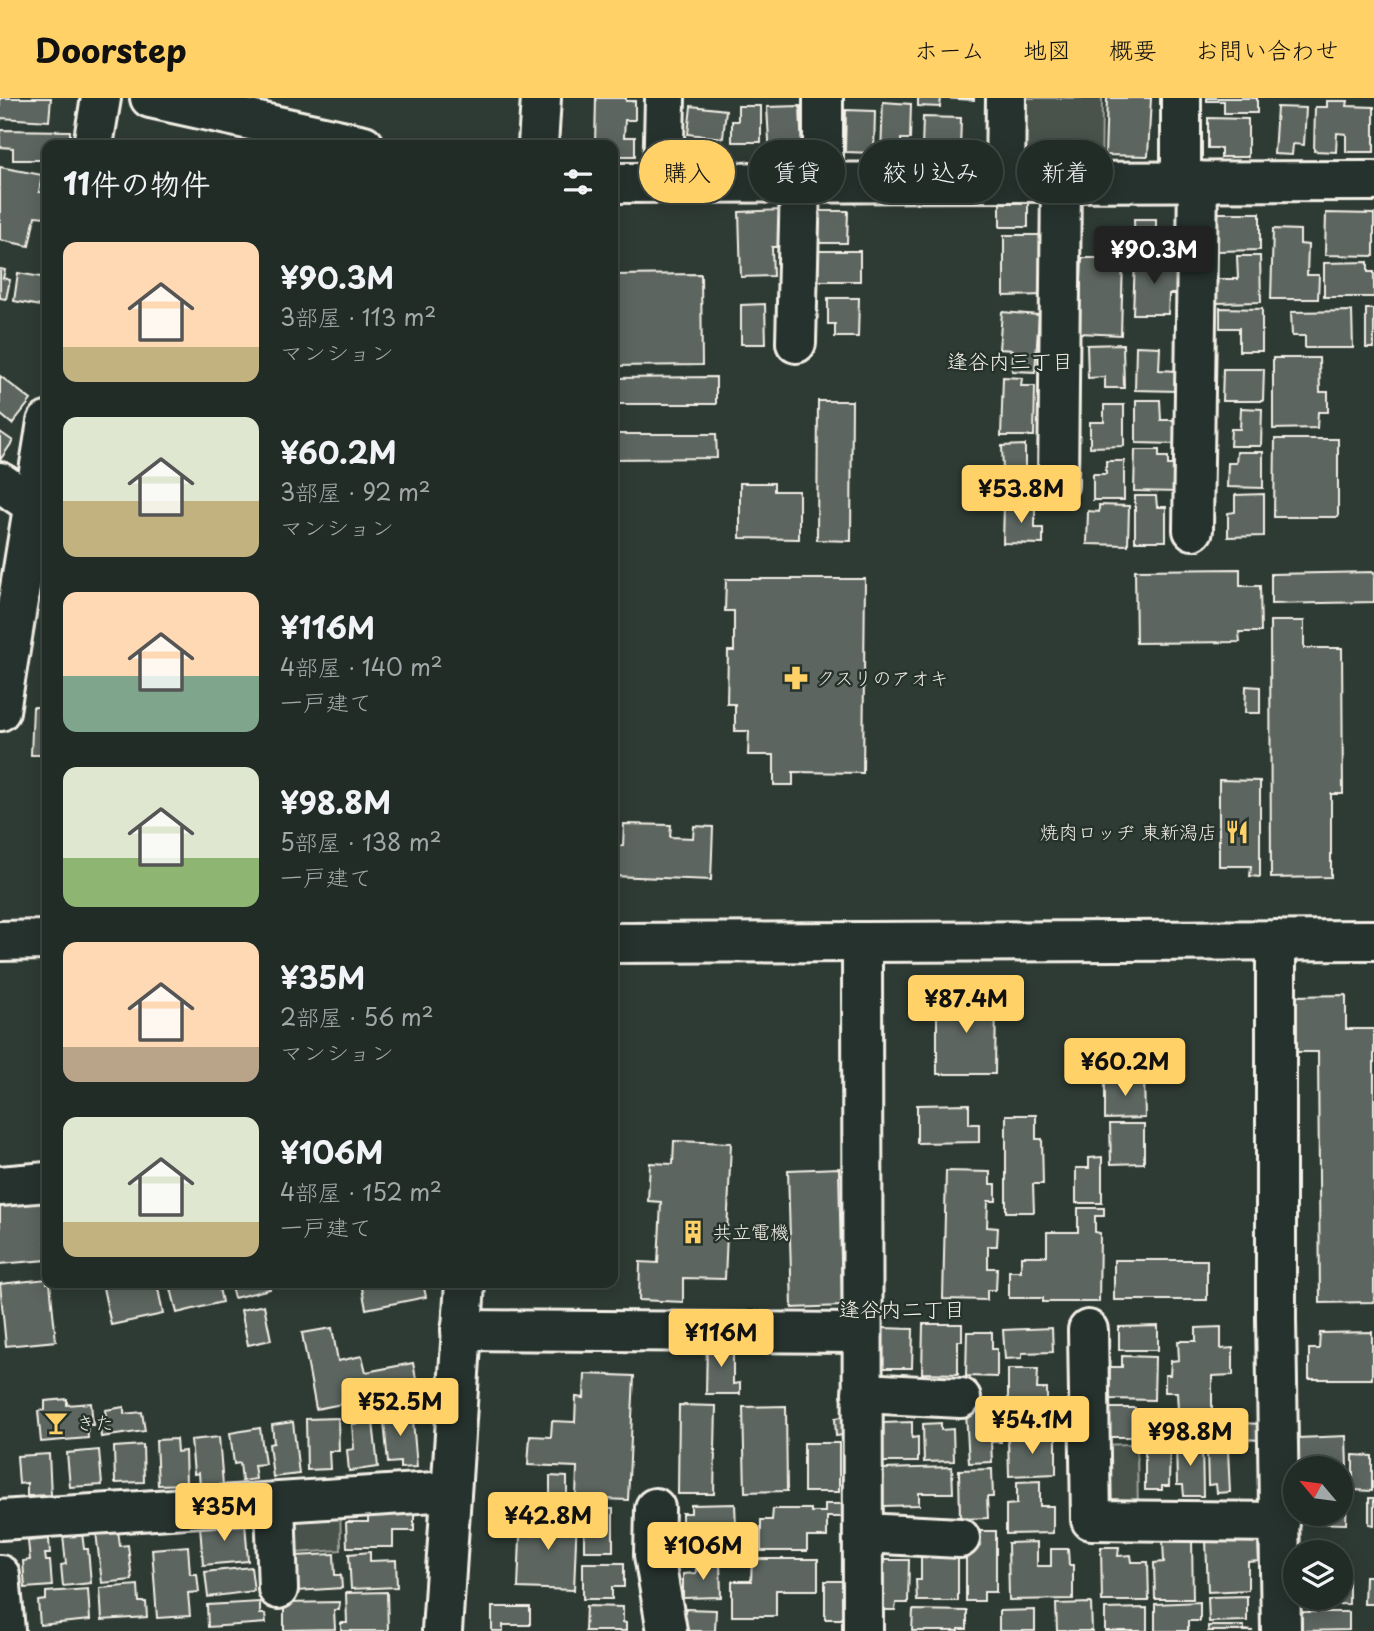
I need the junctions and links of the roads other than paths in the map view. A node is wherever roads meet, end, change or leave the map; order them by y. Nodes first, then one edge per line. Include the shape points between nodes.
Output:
1 (101, 98) edge
2 (150, 98) edge
3 (541, 98) edge
4 (665, 98) edge
5 (823, 98) edge
6 (1006, 98) edge
7 (1181, 98) edge
8 (94, 140) edge
9 (341, 140) edge
10 (538, 140) edge
11 (664, 140) edge
12 (817, 140) edge
13 (1190, 181) junction
14 (1374, 181) edge
15 (845, 182) edge
16 (1005, 182) junction
17 (1017, 182) edge
18 (1113, 182) edge
19 (618, 183) edge
20 (639, 183) edge
21 (809, 203) edge
22 (1061, 203) edge
23 (796, 343) dead end
24 (0, 482) edge
25 (42, 482) edge
26 (1058, 485) dead end
27 (40, 506) edge
28 (1193, 530) dead end
29 (0, 711) edge
30 (42, 940) edge
31 (1276, 940) junction
32 (1374, 940) edge
33 (0, 941) edge
34 (862, 942) junction
35 (618, 943) edge
36 (42, 1182) edge
37 (0, 1186) edge
38 (465, 1288) edge
39 (461, 1330) junction
40 (1088, 1330) dead end
41 (862, 1333) junction
42 (862, 1394) junction
43 (961, 1398) dead end
44 (450, 1491) junction
45 (275, 1503) junction
46 (655, 1508) dead end
47 (0, 1520) edge
48 (1280, 1522) junction
49 (863, 1533) junction
50 (960, 1538) dead end
51 (0, 1575) edge
52 (278, 1589) dead end
53 (5, 1631) edge
54 (442, 1631) edge
55 (667, 1631) edge
56 (863, 1631) edge
57 (1281, 1631) edge

1 - 8 street
2 - 9 street
3 - 10 street
4 - 11 street
5 - 12 street
6 - 16 street
7 - 13 street
13 - 14 street
13 - 18 street
13 - 28 street
15 - 16 street
16 - 17 street
19 - 20 street
21 - 23 street
22 - 26 street
24 - 27 street
25 - 27 street
27 - 29 street
30 - 33 street
31 - 32 street
31 - 34 street
31 - 48 street
34 - 35 street
34 - 41 street
36 - 37 street
38 - 39 street
39 - 41 street
39 - 44 street
40 - 48 street via 1091,1520
41 - 42 street
42 - 43 street
42 - 49 street
44 - 45 street
44 - 54 street
45 - 47 street
45 - 52 street
46 - 55 street via 654,1555
48 - 57 street
49 - 50 street
49 - 56 street
51 - 53 street

